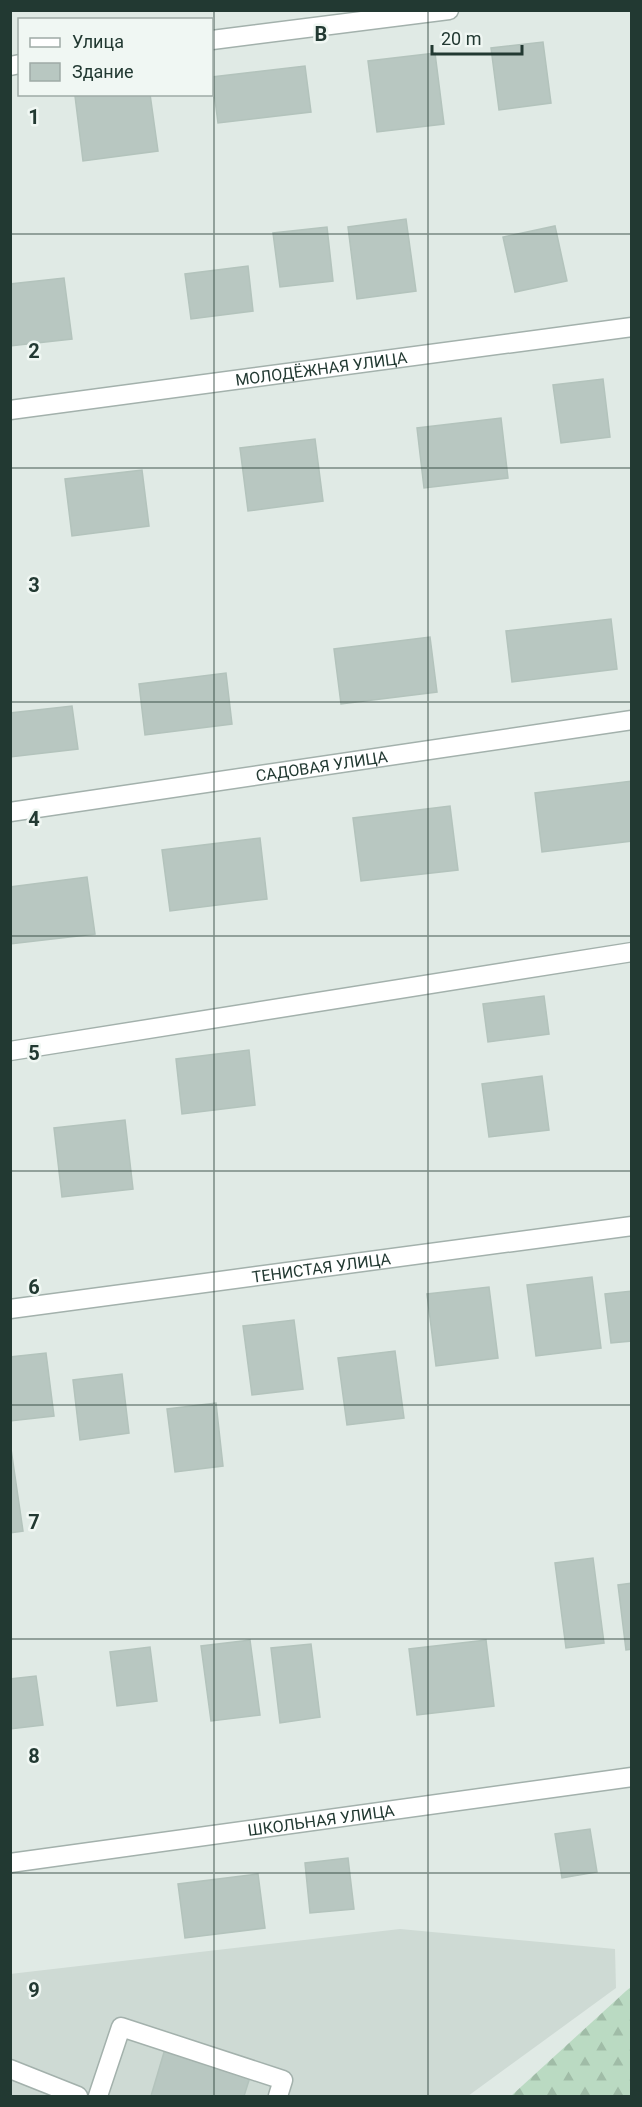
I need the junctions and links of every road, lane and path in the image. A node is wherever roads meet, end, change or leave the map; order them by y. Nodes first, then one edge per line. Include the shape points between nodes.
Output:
1 (449, 10) edge
2 (213, 40) edge
3 (632, 327) edge
4 (10, 410) edge
5 (632, 720) edge
6 (10, 812) edge
7 (632, 952) edge
8 (10, 1051) edge
9 (632, 1226) edge
10 (10, 1309) edge
11 (632, 1777) edge
12 (10, 1863) edge
13 (10, 2069) edge
14 (78, 2097) edge
15 (98, 2097) edge
16 (278, 2097) edge

1 - 2 street
3 - 4 street, МОЛОДЁЖНАЯ УЛИЦА
5 - 6 street, САДОВАЯ УЛИЦА
7 - 8 street
9 - 10 street, ТЕНИСТАЯ УЛИЦА
11 - 12 street, ШКОЛЬНАЯ УЛИЦА
13 - 14 street
15 - 16 street via 121,2027 283,2080

